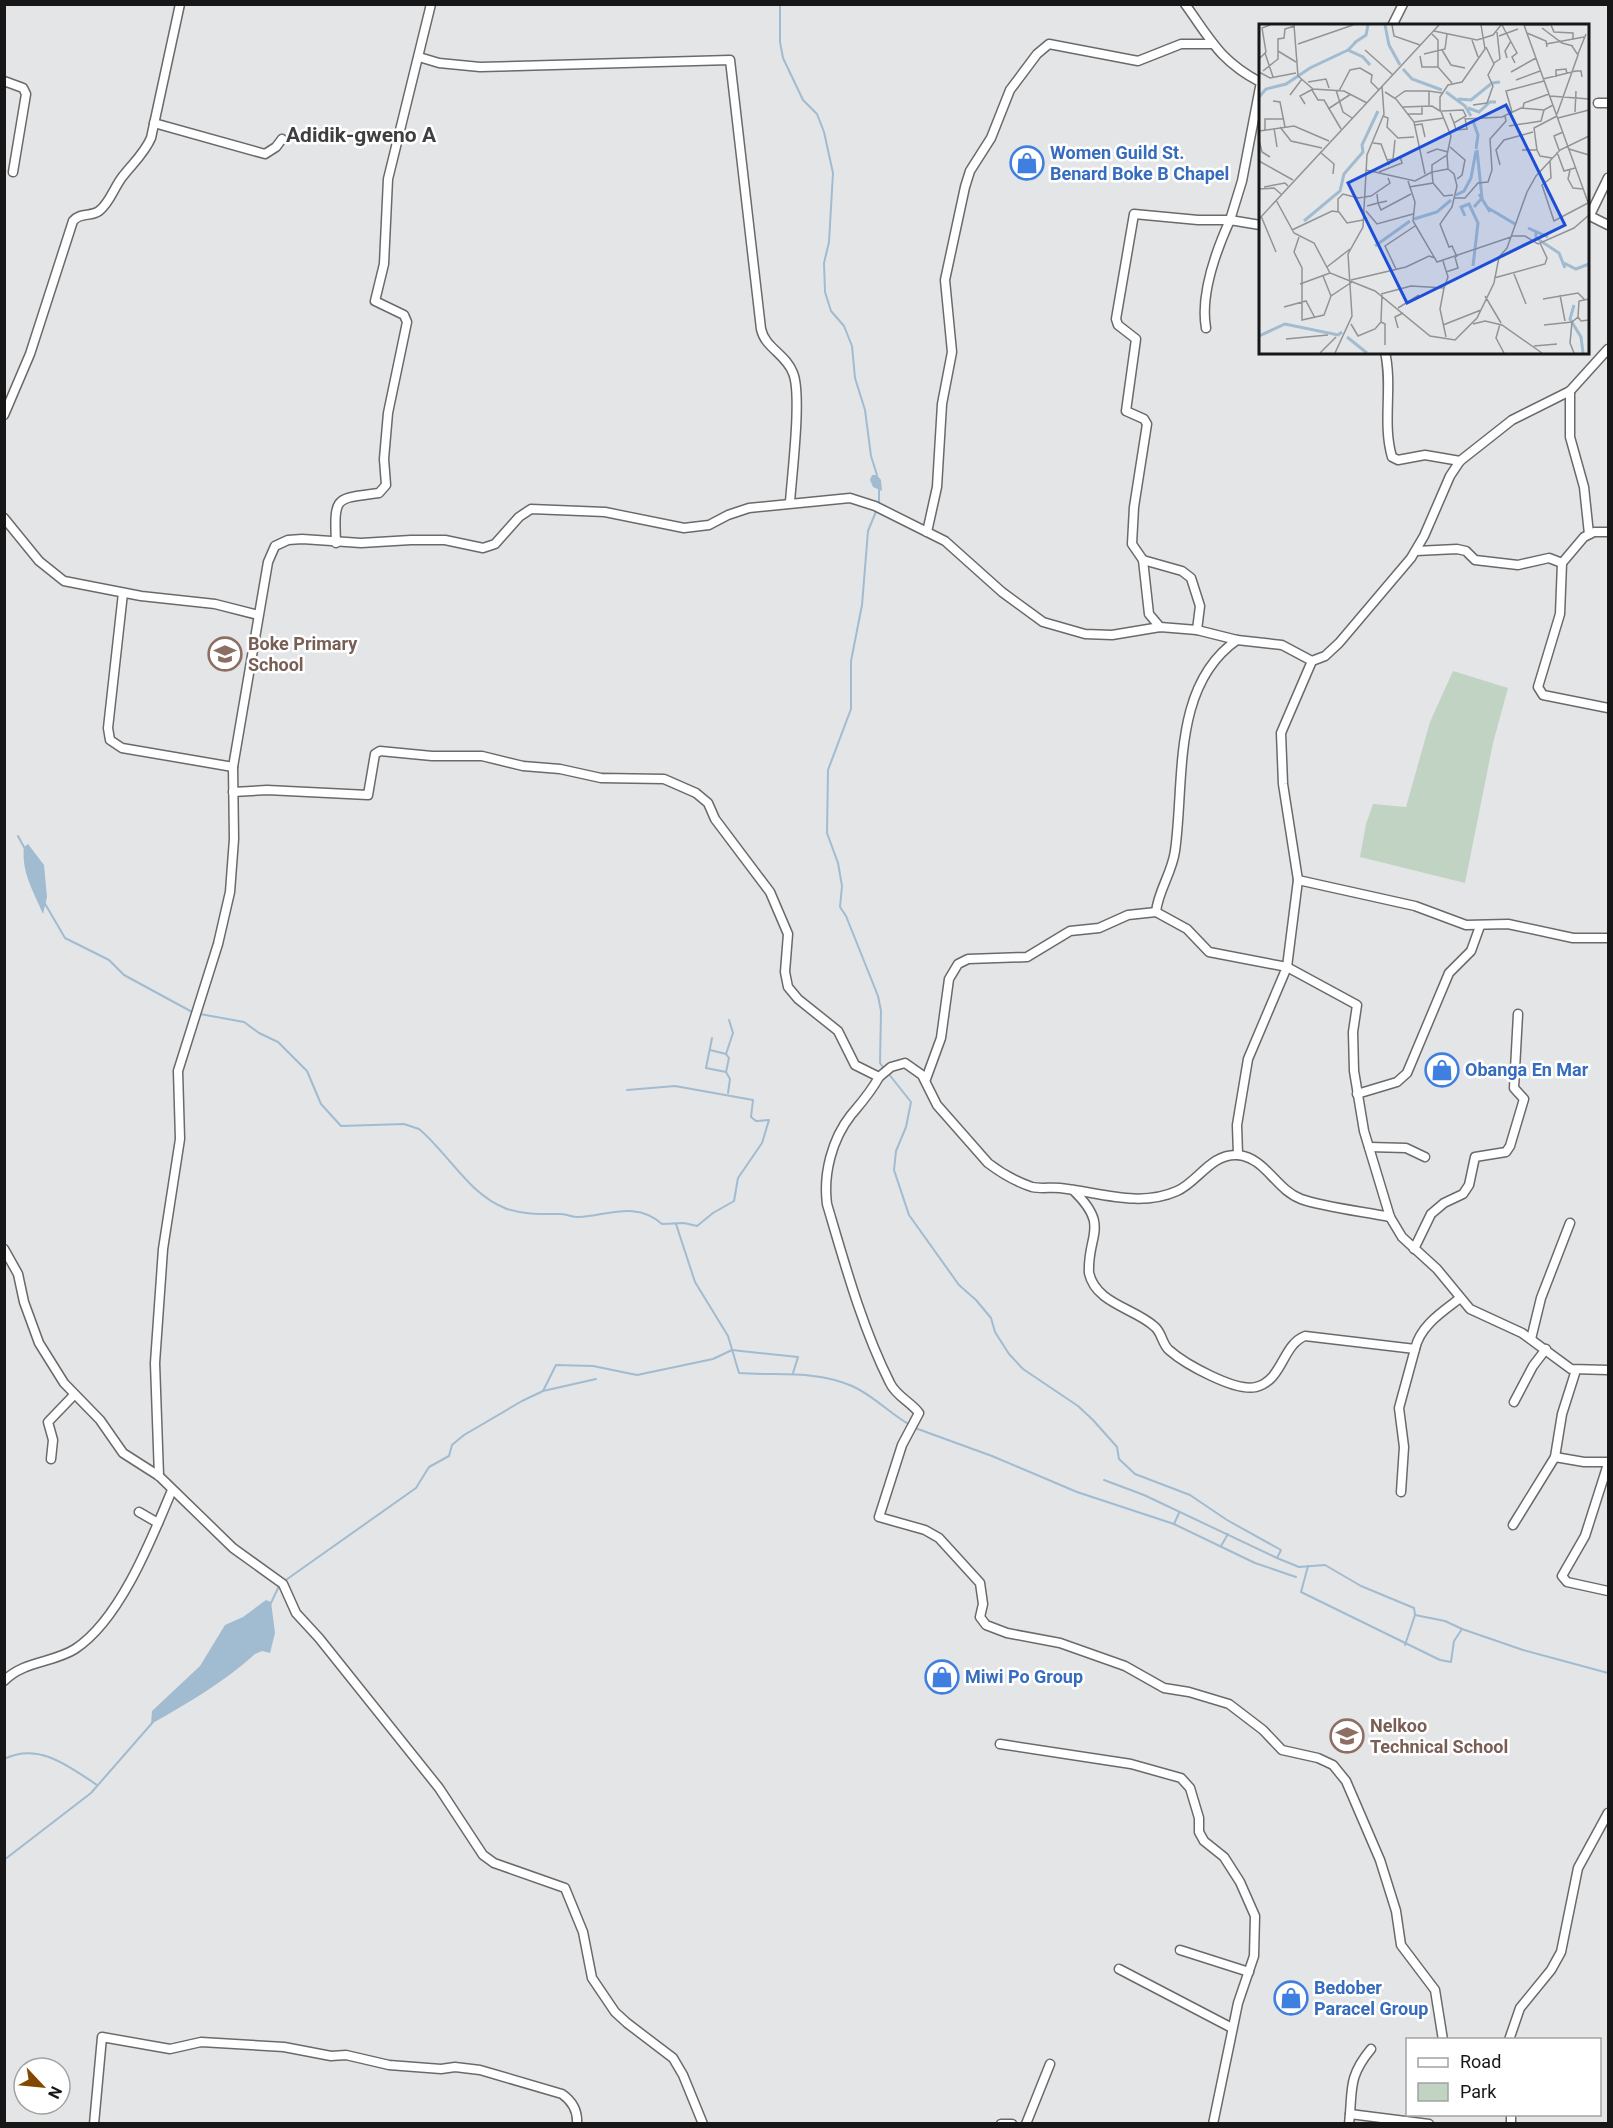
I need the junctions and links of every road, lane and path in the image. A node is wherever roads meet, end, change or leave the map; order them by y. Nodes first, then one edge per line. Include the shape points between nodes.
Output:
1 (180, 4) edge
2 (431, 4) edge
3 (1185, 4) edge
4 (1403, 4) edge
5 (1393, 24) edge
6 (1213, 44) junction
7 (419, 57) junction
8 (4, 81) edge
9 (1259, 84) edge
10 (1259, 90) edge
11 (1598, 103) dead end
12 (1608, 103) edge
13 (154, 123) junction
14 (282, 139) dead end
15 (13, 172) dead end
16 (1608, 178) edge
17 (1589, 215) edge
18 (1230, 220) junction
19 (1259, 225) edge
20 (1608, 225) edge
21 (1206, 328) dead end
22 (1608, 349) edge
23 (1385, 354) edge
24 (1570, 391) junction
25 (4, 415) edge
26 (1460, 461) junction
27 (790, 502) junction
28 (4, 518) edge
29 (927, 532) junction
30 (1608, 532) edge
31 (1589, 534) junction
32 (336, 543) junction
33 (1416, 551) junction
34 (1143, 560) junction
35 (1562, 563) junction
36 (123, 593) junction
37 (258, 615) junction
38 (1160, 627) junction
39 (1197, 630) junction
40 (1237, 640) junction
41 (1312, 661) junction
42 (1608, 708) edge
43 (233, 767) junction
44 (232, 792) junction
45 (1298, 879) junction
46 (1156, 912) junction
47 (1480, 926) junction
48 (1608, 938) edge
49 (1287, 967) junction
50 (1518, 1014) dead end
51 (879, 1077) junction
52 (926, 1079) junction
53 (1357, 1094) junction
54 (1369, 1148) junction
55 (1238, 1155) junction
56 (1425, 1157) dead end
57 (1072, 1190) junction
58 (1390, 1217) junction
59 (1570, 1223) dead end
60 (4, 1249) edge
61 (1414, 1249) junction
62 (1459, 1299) junction
63 (1531, 1339) junction
64 (1415, 1349) junction
65 (1546, 1349) junction
66 (1576, 1370) junction
67 (1608, 1371) edge
68 (74, 1395) junction
69 (1514, 1402) dead end
70 (1554, 1457) junction
71 (51, 1459) dead end
72 (1608, 1463) edge
73 (159, 1476) junction
74 (172, 1490) junction
75 (1401, 1492) dead end
76 (139, 1512) dead end
77 (158, 1523) junction
78 (1514, 1525) dead end
79 (1608, 1591) edge
80 (4, 1681) edge
81 (1000, 1744) dead end
82 (1608, 1813) edge
83 (1180, 1950) dead end
84 (1119, 1969) dead end
85 (1249, 1972) junction
86 (1232, 2028) junction
87 (1443, 2038) edge
88 (1510, 2038) edge
89 (1371, 2049) dead end
90 (1050, 2064) dead end
91 (1350, 2119) edge
92 (94, 2124) edge
93 (577, 2124) edge
94 (704, 2124) edge
95 (1001, 2124) edge
96 (1012, 2124) edge
97 (1026, 2124) edge
98 (1213, 2124) edge
99 (1429, 2124) edge

1 - 13 street
2 - 7 street
3 - 6 street
4 - 5 street
6 - 9 street via 1234,67
6 - 29 street via 1181,44 1138,61 1049,44 1010,90 991,138 970,171 947,266 952,352 942,404 937,487
7 - 27 street via 480,67 730,60 762,336 786,360 797,386
7 - 32 street via 388,179 384,264 375,301 407,318 389,406 384,459 387,481 379,493 351,495 340,502 335,517
8 - 15 street via 23,88 26,94
10 - 18 street via 1242,181
11 - 12 street
13 - 14 street via 265,154
13 - 25 street via 145,151 122,176 107,203 93,214 78,216 73,221 30,354
16 - 17 street
17 - 20 street
18 - 19 street
18 - 21 street via 1213,268
18 - 34 street via 1134,214 1116,319 1136,339 1126,411 1147,424 1132,544
22 - 24 street
23 - 26 street via 1392,457 1398,460 1425,455
24 - 26 street via 1512,420
24 - 31 street via 1570,437 1584,487
26 - 33 street
27 - 29 street via 861,500
27 - 32 street via 749,508 709,525 684,528 605,512 531,510 519,517 495,544 483,548 445,540
28 - 36 street via 57,577 75,585
29 - 38 street via 953,548 995,587 1043,622 1085,634 1112,635
30 - 31 street
31 - 35 street via 1577,542
32 - 37 street via 302,539 275,546
33 - 35 street via 1457,549 1475,560 1518,565 1549,558
33 - 41 street via 1349,633 1328,653
34 - 38 street via 1147,605
34 - 39 street via 1182,571 1191,578 1200,606
35 - 42 street via 1558,621 1538,690 1544,695
36 - 37 street via 215,604
36 - 43 street via 108,728 110,740 122,748
37 - 43 street
38 - 39 street
39 - 40 street
40 - 41 street via 1282,645
40 - 46 street via 1210,664 1190,712 1174,855
41 - 45 street via 1281,733 1283,784
43 - 44 street
44 - 51 street via 368,795 375,754 380,751 482,756 601,778 656,778 684,786 708,804 770,892 788,934 788,987 838,1031 855,1065
44 - 73 street via 230,892 218,945 178,1071 180,1139 163,1249 155,1363
45 - 47 street via 1415,906 1460,923
45 - 49 street
46 - 49 street via 1187,929 1209,952
46 - 52 street via 1128,915 1100,928 1070,931 1027,957 968,959 958,964 950,979 941,1038
47 - 48 street via 1508,924 1573,938
47 - 53 street via 1471,951 1449,973 1407,1073 1397,1082
49 - 53 street via 1357,1005 1353,1032
49 - 55 street via 1248,1059 1237,1125
50 - 61 street via 1514,1088 1524,1099 1510,1146 1501,1154 1475,1156 1469,1185 1463,1194 1431,1214
51 - 52 street via 891,1067 905,1063
51 - 87 street via 838,1139 826,1183 827,1204 868,1339 889,1382 919,1413 902,1445 879,1517 925,1530 945,1544 980,1583 980,1617 986,1624 1007,1634 1060,1643 1125,1666 1164,1688 1229,1704 1282,1750 1333,1765 1346,1781 1380,1860 1396,1911 1401,1945 1435,1990
52 - 57 street via 937,1105 989,1164 1036,1188
53 - 54 street
54 - 56 street via 1406,1148
54 - 58 street
55 - 57 street via 1214,1161 1182,1189 1157,1198 1124,1198
55 - 58 street via 1265,1167 1282,1187 1300,1198
57 - 64 street via 1094,1223 1095,1240 1088,1268 1093,1284 1118,1306 1155,1327 1169,1350 1224,1381 1242,1388 1260,1386 1278,1371 1295,1341 1305,1336
58 - 61 street
59 - 63 street via 1541,1298
60 - 68 street via 18,1274 39,1343
61 - 62 street via 1437,1269
62 - 63 street via 1477,1314
62 - 64 street via 1426,1328
63 - 65 street
64 - 75 street via 1399,1408 1404,1447
65 - 66 street
65 - 69 street
66 - 67 street
66 - 70 street
68 - 71 street via 48,1422 54,1440
68 - 73 street via 100,1420 123,1453
70 - 72 street
70 - 78 street
72 - 79 street via 1585,1536 1562,1576 1567,1582
73 - 74 street
74 - 77 street
74 - 94 street via 233,1548 283,1584 302,1621 439,1788 483,1855 494,1863 565,1888 583,1932 592,1978 621,2018 673,2058
76 - 77 street
77 - 80 street via 115,1608 92,1638 65,1655 43,1659
81 - 85 street via 1114,1760 1171,1774 1186,1782 1197,1807 1204,1841 1224,1857 1256,1916
82 - 88 street via 1578,1868 1561,1952 1520,2008
83 - 85 street
84 - 86 street
85 - 86 street
86 - 98 street
89 - 91 street via 1350,2089
90 - 97 street
91 - 99 street
92 - 93 street via 102,2037 170,2049 201,2042 284,2047 389,2065 480,2070 562,2094 575,2108
95 - 96 street

